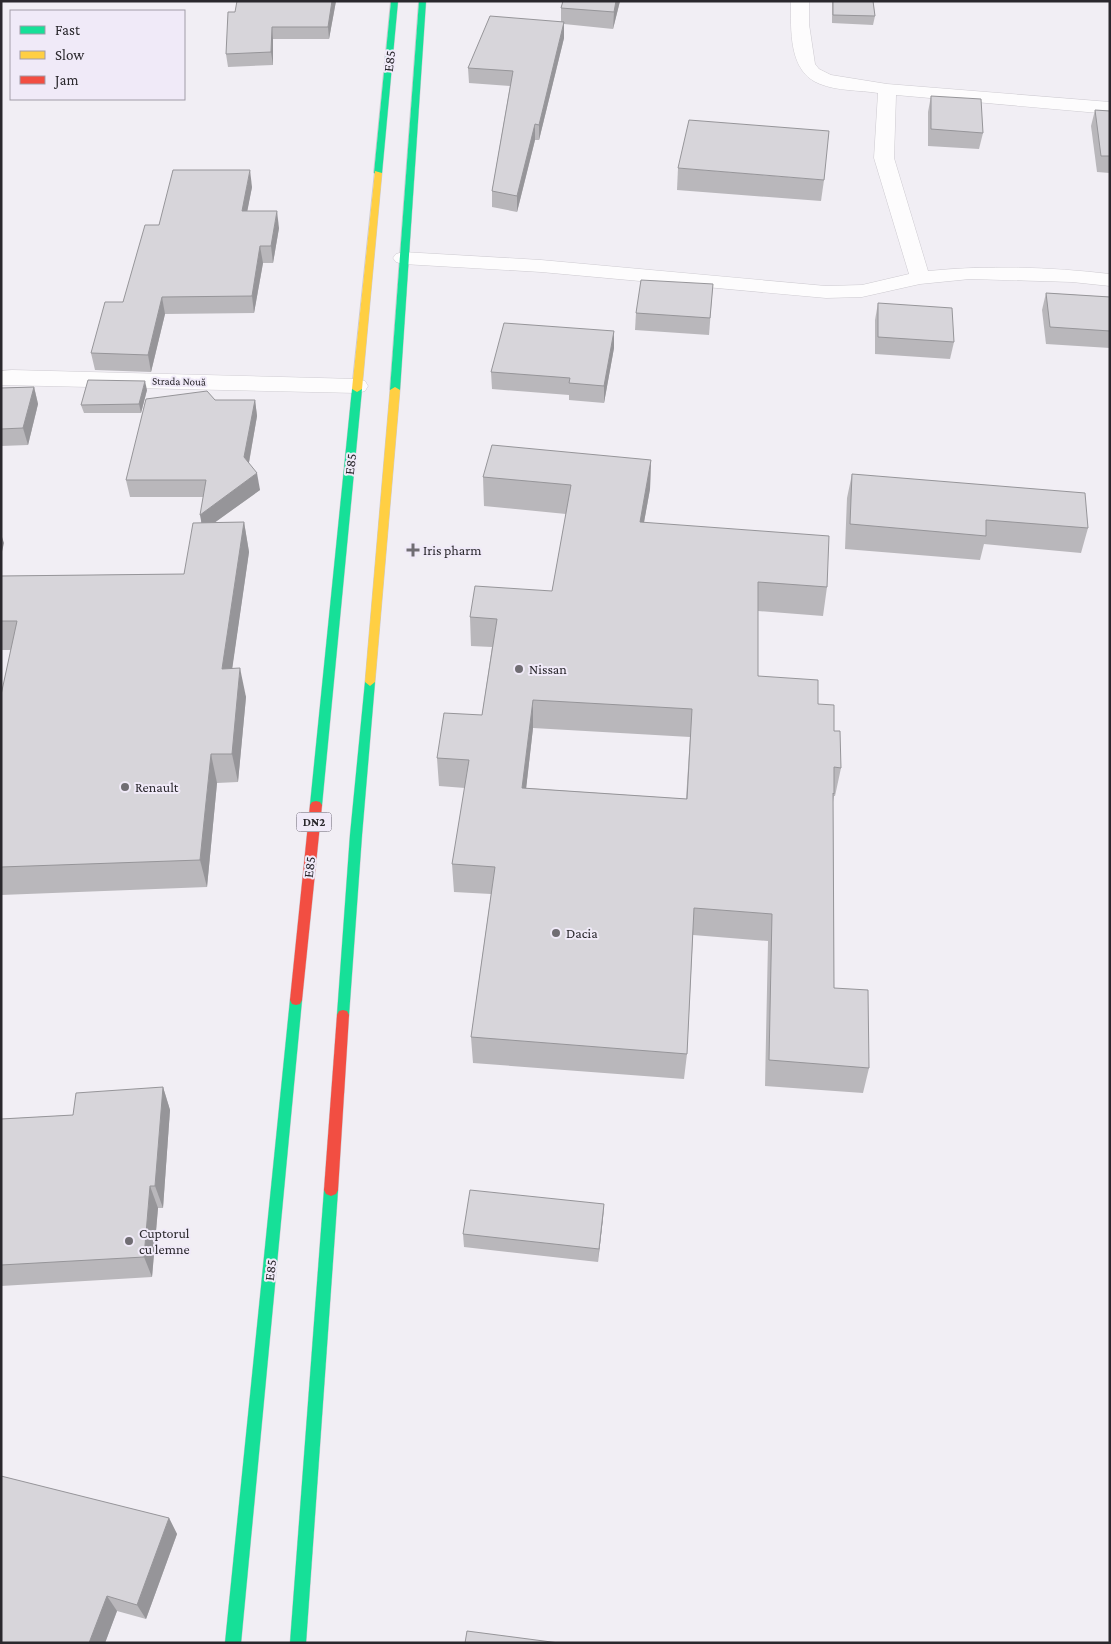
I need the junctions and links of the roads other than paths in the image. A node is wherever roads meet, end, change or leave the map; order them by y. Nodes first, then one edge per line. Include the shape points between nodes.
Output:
1 (395, 1) edge
2 (423, 1) edge
3 (800, 1) edge
4 (887, 88) junction
5 (1110, 108) edge
6 (403, 258) junction
7 (920, 278) junction
8 (1110, 280) edge
9 (1, 378) edge
10 (357, 386) junction
11 (234, 1643) edge
12 (298, 1643) edge

1 - 10 main road, E85 / DN2
2 - 6 main road, E85
3 - 4 street via 806,65 813,73 826,80
4 - 5 street
4 - 7 street via 884,158
6 - 7 street via 541,266 826,292 862,291
6 - 12 main road, E85 via 385,521 356,835
7 - 8 street via 970,273
9 - 10 street, Strada Nouă
10 - 11 main road, E85 / DN2

